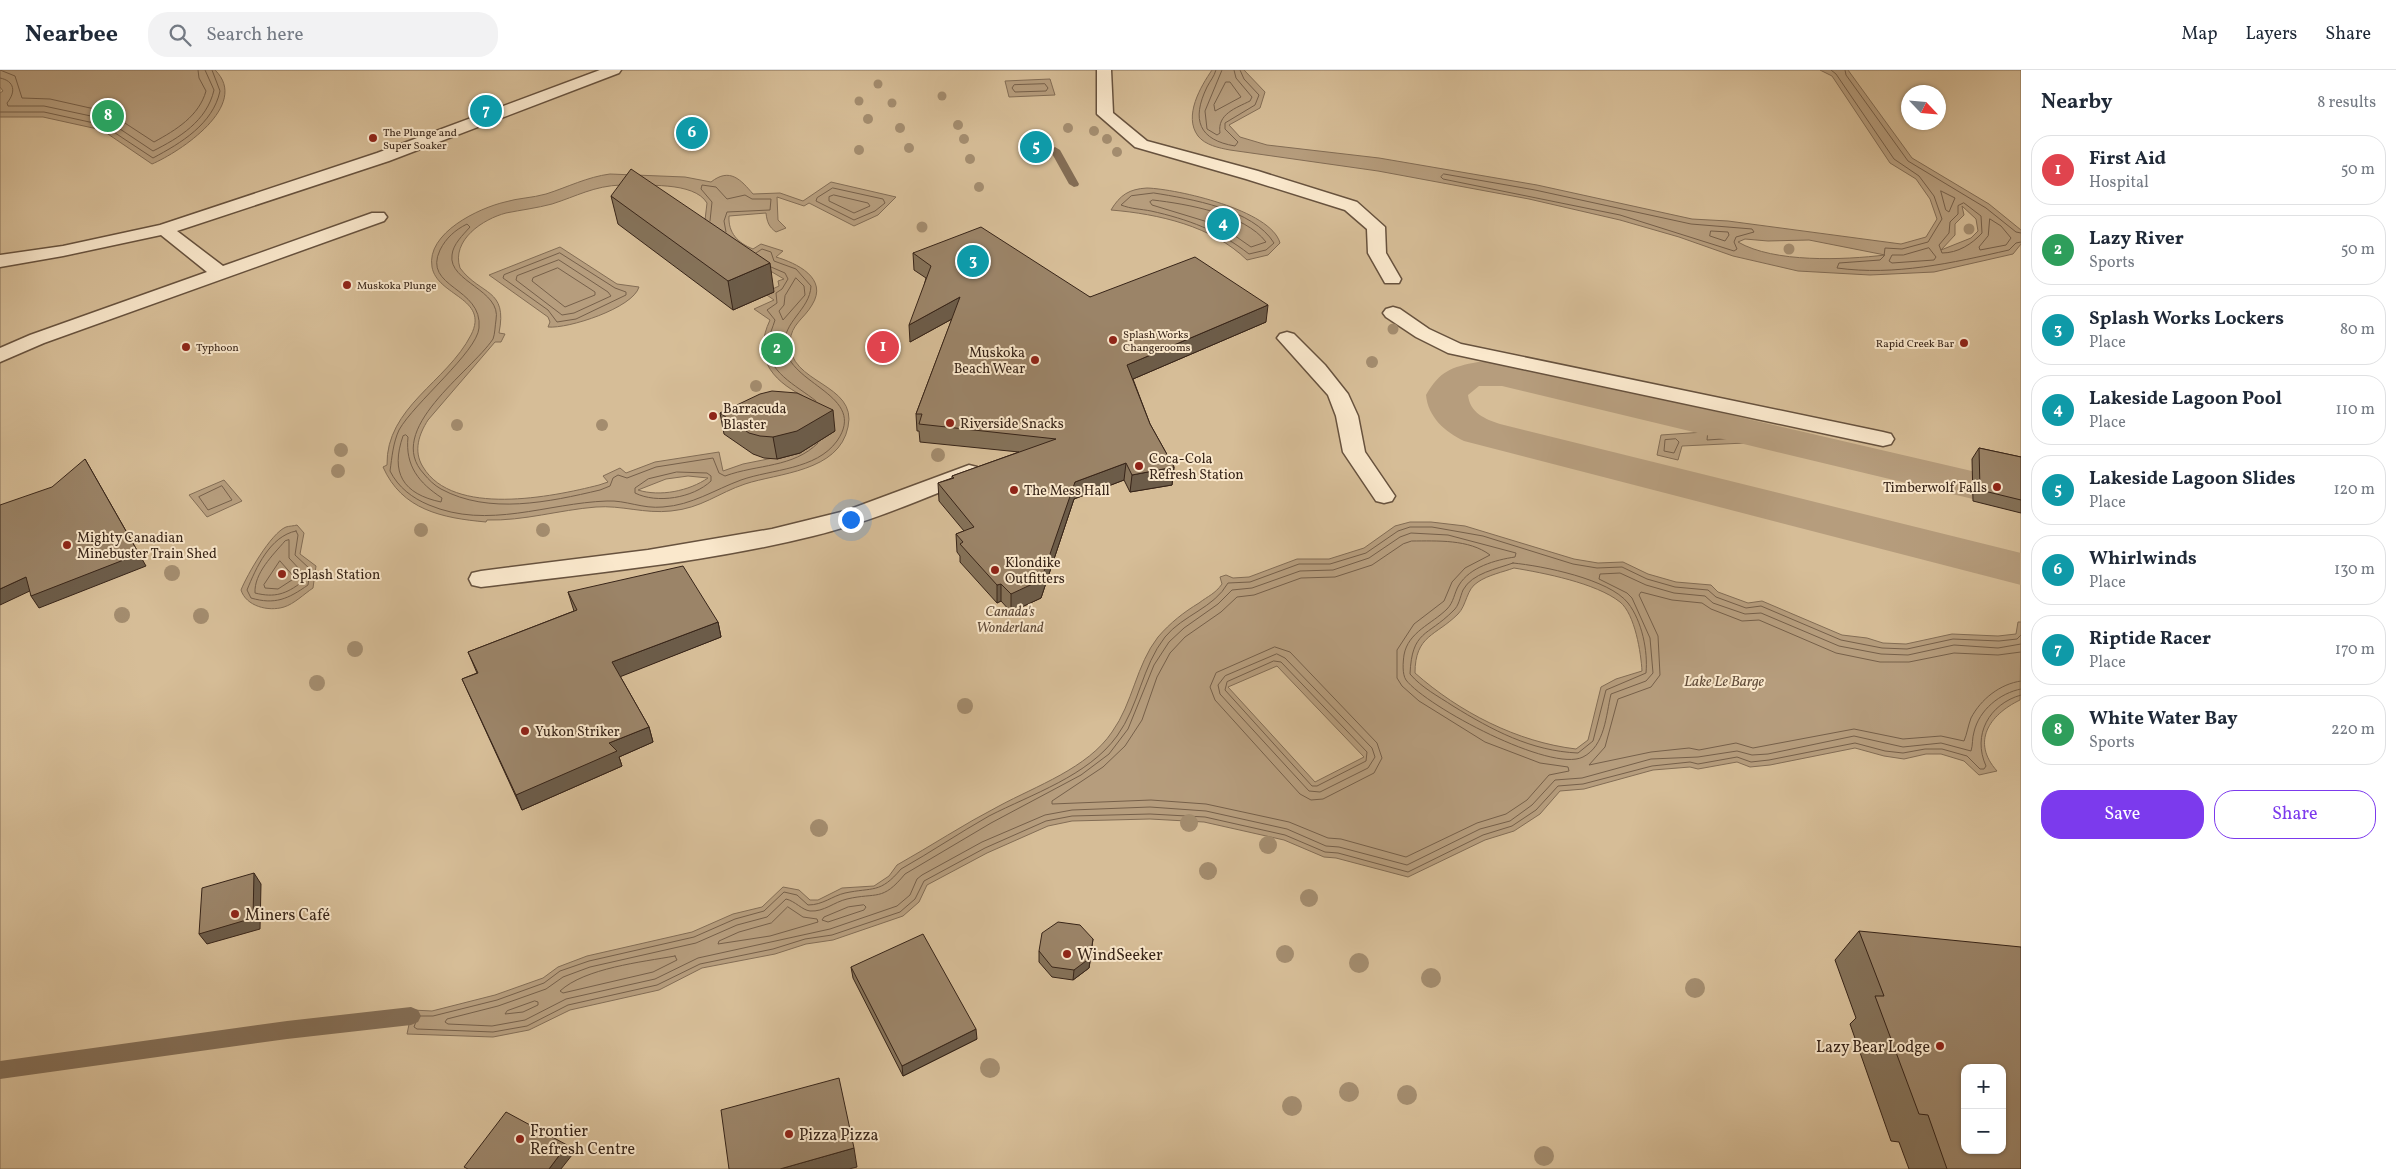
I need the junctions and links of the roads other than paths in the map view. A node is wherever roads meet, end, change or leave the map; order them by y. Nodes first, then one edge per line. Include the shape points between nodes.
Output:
1 (614, 70) edge
2 (1104, 70) edge
3 (378, 217) dead end
4 (164, 230) junction
5 (0, 261) edge
6 (220, 274) junction
7 (1392, 279) dead end
8 (1394, 313) dead end
9 (1287, 338) dead end
10 (0, 356) edge
11 (1883, 439) dead end
12 (993, 462) edge
13 (1384, 496) dead end
14 (481, 579) dead end

1 - 4 lane via 383,156
2 - 7 lane via 1105,114 1141,144 1351,206 1376,227 1377,253
3 - 6 lane
4 - 5 lane
4 - 6 lane
6 - 10 lane via 37,339
8 - 11 lane via 1408,326 1455,349
9 - 13 lane via 1338,394 1347,416 1354,452
12 - 14 lane via 902,499 814,528 709,549

